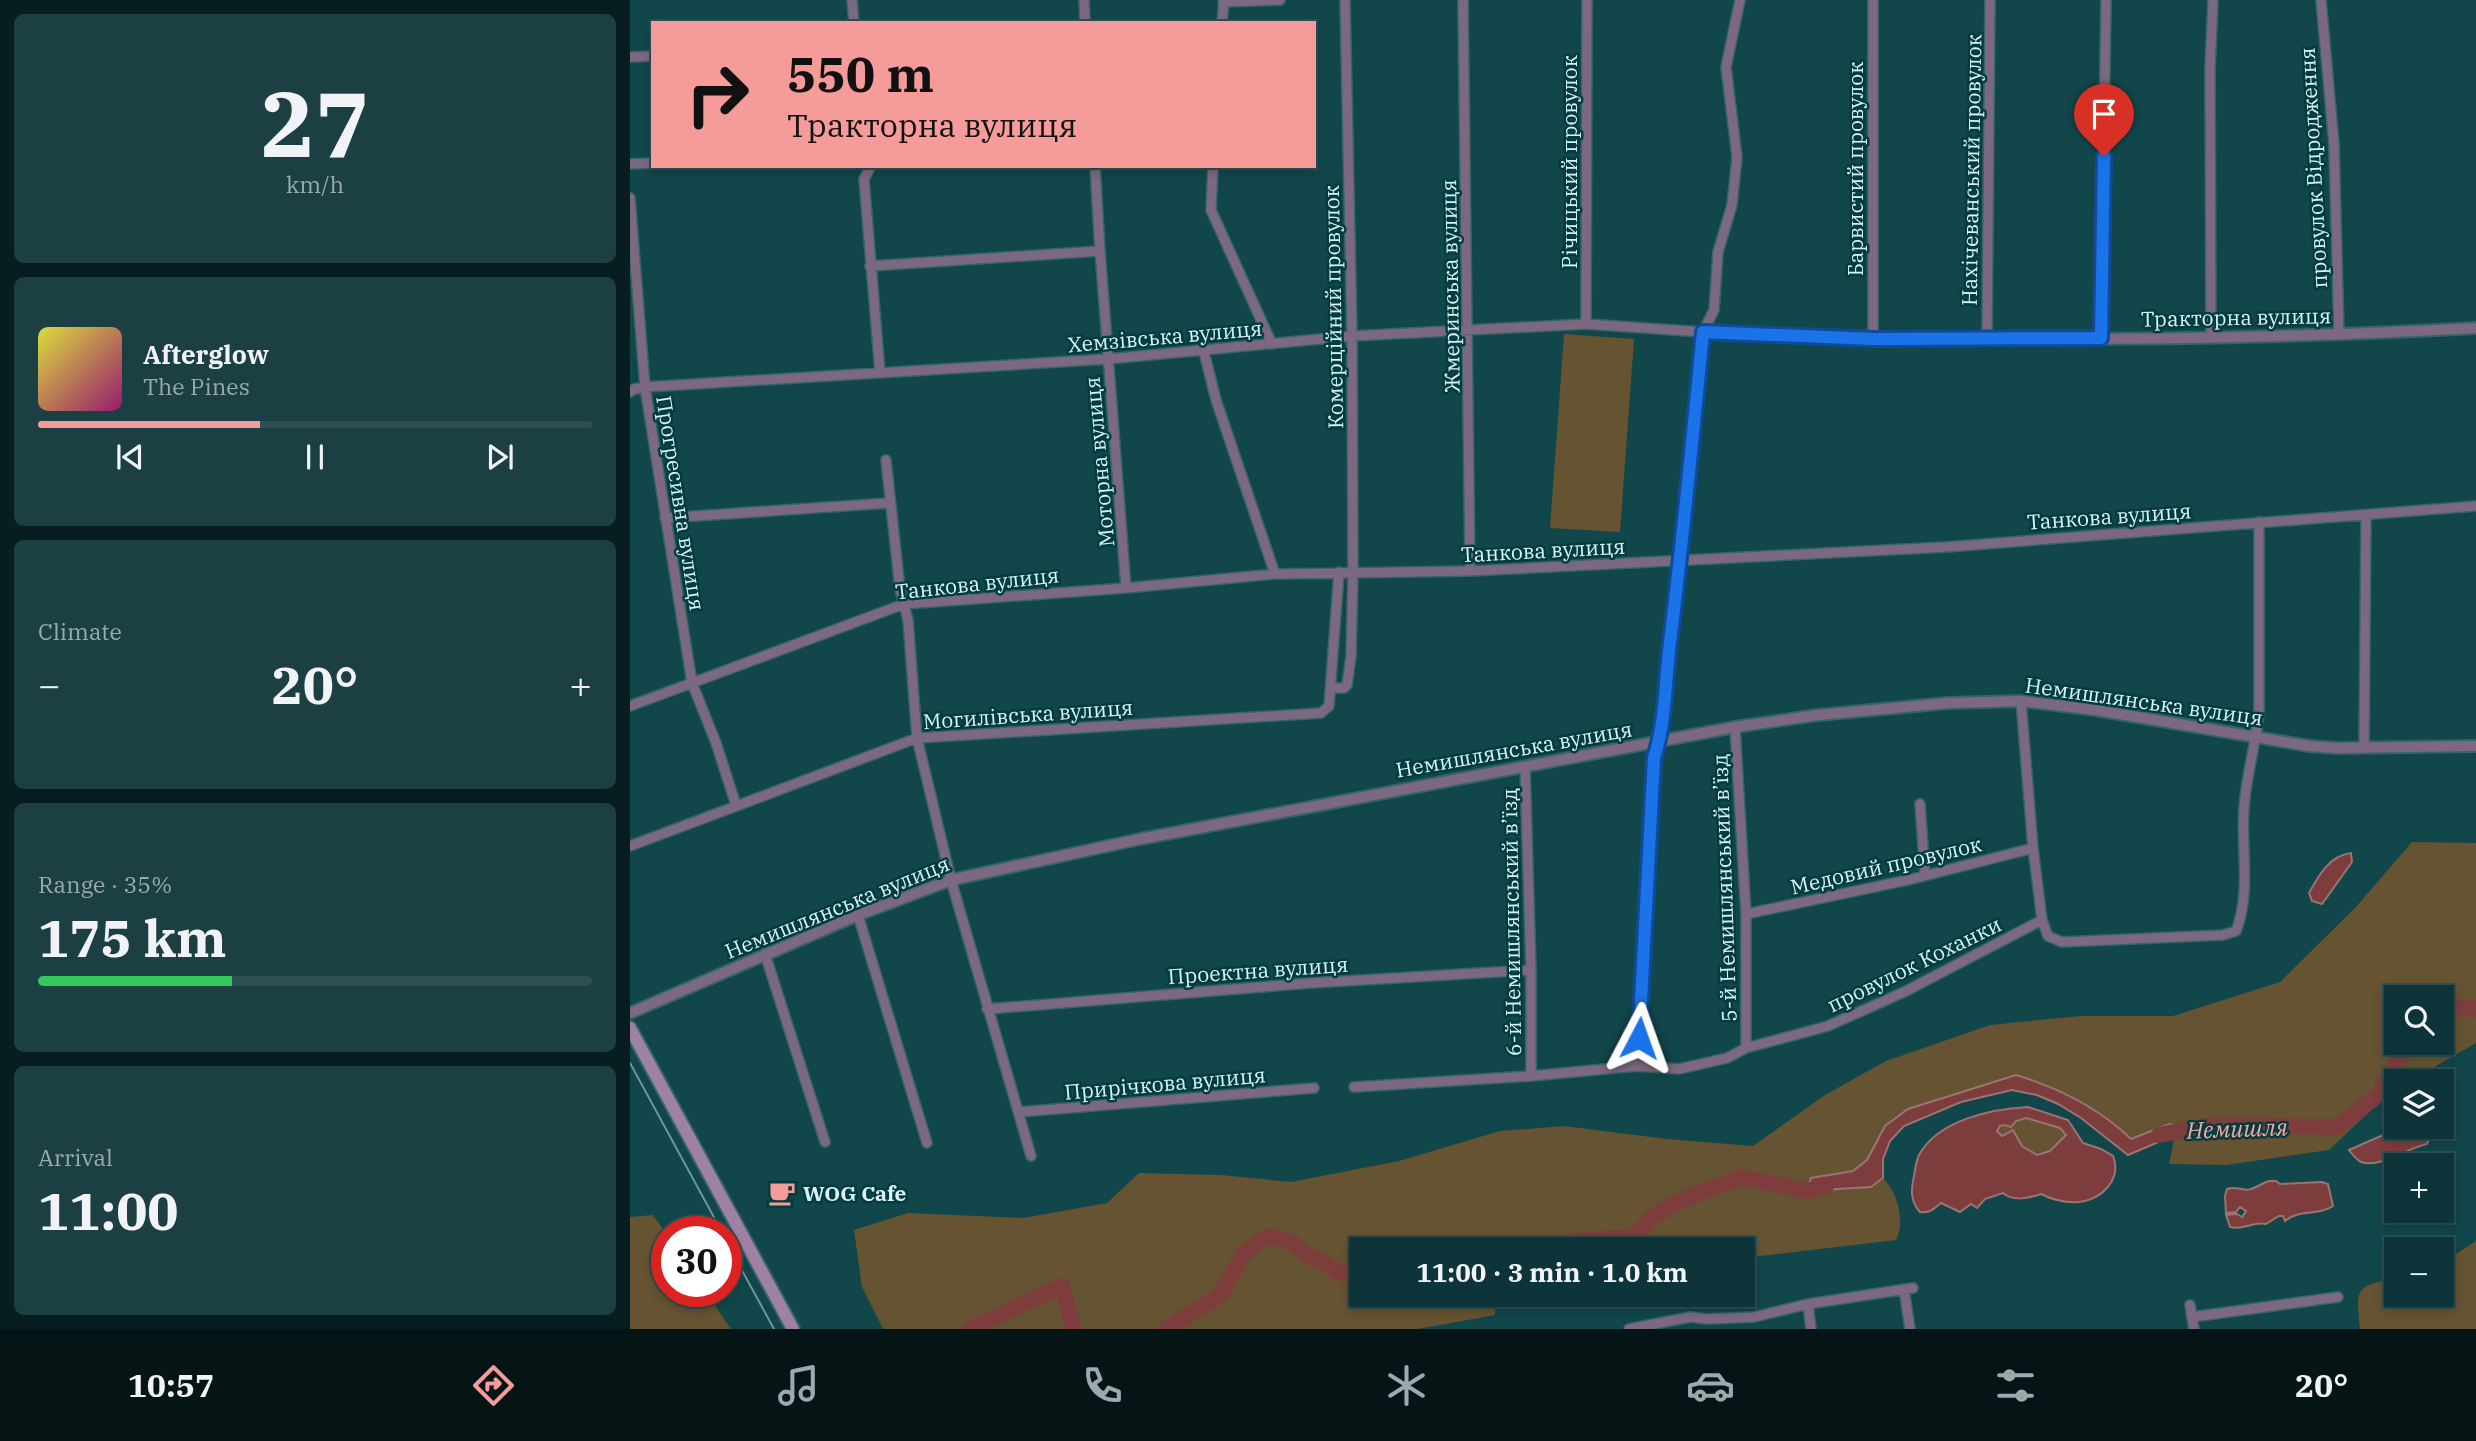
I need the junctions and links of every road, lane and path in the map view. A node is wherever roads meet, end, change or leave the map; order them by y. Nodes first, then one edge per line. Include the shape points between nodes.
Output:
1 (852, 0) edge
2 (1084, 0) edge
3 (1280, 0) edge
4 (1346, 0) edge
5 (1463, 0) edge
6 (1587, 0) edge
7 (1740, 0) edge
8 (1873, 0) edge
9 (1990, 0) edge
10 (2106, 0) edge
11 (2213, 0) edge
12 (2320, 0) edge
13 (1224, 1) edge
14 (854, 21) edge
15 (1085, 21) edge
16 (1222, 21) edge
17 (651, 56) edge
18 (630, 57) edge
19 (651, 163) edge
20 (630, 164) edge
21 (870, 168) edge
22 (1095, 168) edge
23 (1213, 168) edge
24 (630, 198) edge
25 (1100, 251) junction
26 (870, 266) junction
27 (1586, 324) junction
28 (2476, 328) edge
29 (1469, 331) junction
30 (1703, 332) junction
31 (2339, 335) junction
32 (1352, 336) junction
33 (2211, 337) junction
34 (2101, 338) junction
35 (1873, 339) junction
36 (1987, 340) junction
37 (1272, 344) junction
38 (1204, 352) junction
39 (1108, 359) junction
40 (880, 373) junction
41 (645, 387) junction
42 (630, 392) edge
43 (886, 460) dead end
44 (890, 502) junction
45 (2476, 506) edge
46 (2366, 515) junction
47 (665, 518) junction
48 (2259, 522) junction
49 (1680, 561) junction
50 (1470, 571) junction
51 (1339, 572) junction
52 (1353, 573) junction
53 (1275, 574) junction
54 (1126, 588) junction
55 (904, 604) junction
56 (692, 683) junction
57 (1331, 688) junction
58 (2021, 701) junction
59 (630, 706) edge
60 (1735, 727) junction
61 (2257, 736) junction
62 (917, 738) junction
63 (1659, 742) junction
64 (2476, 746) edge
65 (2364, 748) junction
66 (1525, 767) junction
67 (1920, 804) dead end
68 (736, 805) junction
69 (630, 846) edge
70 (2033, 848) junction
71 (1925, 875) junction
72 (951, 880) junction
73 (1746, 914) junction
74 (858, 915) junction
75 (2042, 920) junction
76 (765, 954) junction
77 (1531, 970) junction
78 (987, 1009) junction
79 (630, 1013) edge
80 (630, 1028) edge
81 (1746, 1048) junction
82 (1637, 1066) junction
83 (1531, 1076) junction
84 (1354, 1087) dead end
85 (1314, 1088) dead end
86 (1019, 1112) junction
87 (825, 1142) dead end
88 (927, 1143) dead end
89 (1031, 1156) dead end
90 (2338, 1297) dead end
91 (1808, 1304) junction
92 (2190, 1306) dead end
93 (2192, 1317) junction
94 (1708, 1324) edge
95 (793, 1329) edge
96 (1629, 1329) edge
97 (1811, 1329) edge
98 (1910, 1329) edge
99 (2194, 1329) edge

1 - 14 street
2 - 15 street
3 - 13 street
4 - 32 street, Комерційний провулок
5 - 29 street, Жмеринська вулиця
6 - 27 street, Річицький провулок
7 - 30 street via 1726,67 1737,157 1732,205 1718,253 1714,310
8 - 35 street, Барвистий провулок
9 - 36 street, Нахічеванський провулок
10 - 34 street
11 - 33 street
12 - 31 street, провулок Відродження via 2333,144
13 - 16 street
17 - 18 street
19 - 20 street
21 - 26 street via 864,178
22 - 25 street, Моторна вулиця
23 - 37 street via 1211,210
24 - 41 street, Прогресивна вулиця
25 - 26 street
25 - 39 street, Моторна вулиця
26 - 40 street
27 - 29 street, Хемзівська вулиця
27 - 30 street, Хемзівська вулиця
28 - 31 street, Тракторна вулиця
29 - 32 street, Хемзівська вулиця
29 - 50 street, Жмеринська вулиця
30 - 35 street, Тракторна вулиця
30 - 49 street
31 - 33 street, Тракторна вулиця
32 - 37 street, Хемзівська вулиця
32 - 52 street, Комерційний провулок
33 - 34 street, Тракторна вулиця
34 - 36 street, Тракторна вулиця
35 - 36 street, Тракторна вулиця
37 - 38 street, Хемзівська вулиця
38 - 39 street, Хемзівська вулиця
38 - 53 street
39 - 40 street, Хемзівська вулиця
39 - 54 street, Моторна вулиця
40 - 41 street, Хемзівська вулиця
41 - 42 street, Хемзівська вулиця
41 - 47 street, Прогресивна вулиця
43 - 44 street
44 - 47 street
44 - 55 street
45 - 46 street, Танкова вулиця
46 - 48 street, Танкова вулиця
46 - 65 street
47 - 56 street, Прогресивна вулиця
48 - 49 street, Танкова вулиця via 1946,547
48 - 61 street
49 - 50 street, Танкова вулиця
49 - 63 street
50 - 52 street, Танкова вулиця
51 - 52 street, Танкова вулиця
51 - 53 street, Танкова вулиця
51 - 57 street
52 - 57 street, Комерційний провулок via 1347,685
53 - 54 street, Танкова вулиця
54 - 55 street, Танкова вулиця
55 - 56 street, Танкова вулиця
55 - 62 street
56 - 59 street, Танкова вулиця
56 - 68 street, Прогресивна вулиця
57 - 62 street, Могилівська вулиця via 1329,706 1321,713
58 - 60 street, Немишлянська вулиця via 1818,715
58 - 61 street, Немишлянська вулиця
58 - 70 street
60 - 63 street, Немишлянська вулиця
60 - 73 street, 5-й Немишлянський в’їзд
61 - 65 street, Немишлянська вулиця via 2309,746
61 - 75 street via 2244,806 2243,913 2236,930 2223,935 2062,942 2048,936
62 - 68 street, Могилівська вулиця
62 - 72 street
63 - 66 street, Немишлянська вулиця
63 - 82 street via 1654,758
64 - 65 street, Немишлянська вулиця
66 - 72 street, Немишлянська вулиця via 1140,839
66 - 77 street, 6-й Немишлянський в’їзд
67 - 71 street
68 - 69 street, Могилівська вулиця
70 - 71 street, Медовий провулок
70 - 75 street
71 - 73 street, Медовий провулок
72 - 74 street, Немишлянська вулиця
72 - 78 street
73 - 81 street, 5-й Немишлянський в’їзд
74 - 76 street, Немишлянська вулиця
74 - 88 street
75 - 81 street, провулок Коханки via 1828,1026
76 - 79 street, Немишлянська вулиця
76 - 87 street
77 - 78 street, Проектна вулиця
77 - 83 street, 6-й Немишлянський в’їзд
78 - 86 street
80 - 95 main road
81 - 82 street, провулок Коханки via 1727,1058 1679,1069
82 - 83 street
83 - 84 street
85 - 86 street, Прирічкова вулиця
86 - 89 street
90 - 93 street
91 - 94 street
91 - 97 street
91 - 98 street via 1909,1289
92 - 93 street
93 - 99 street
94 - 96 street via 1690,1317

